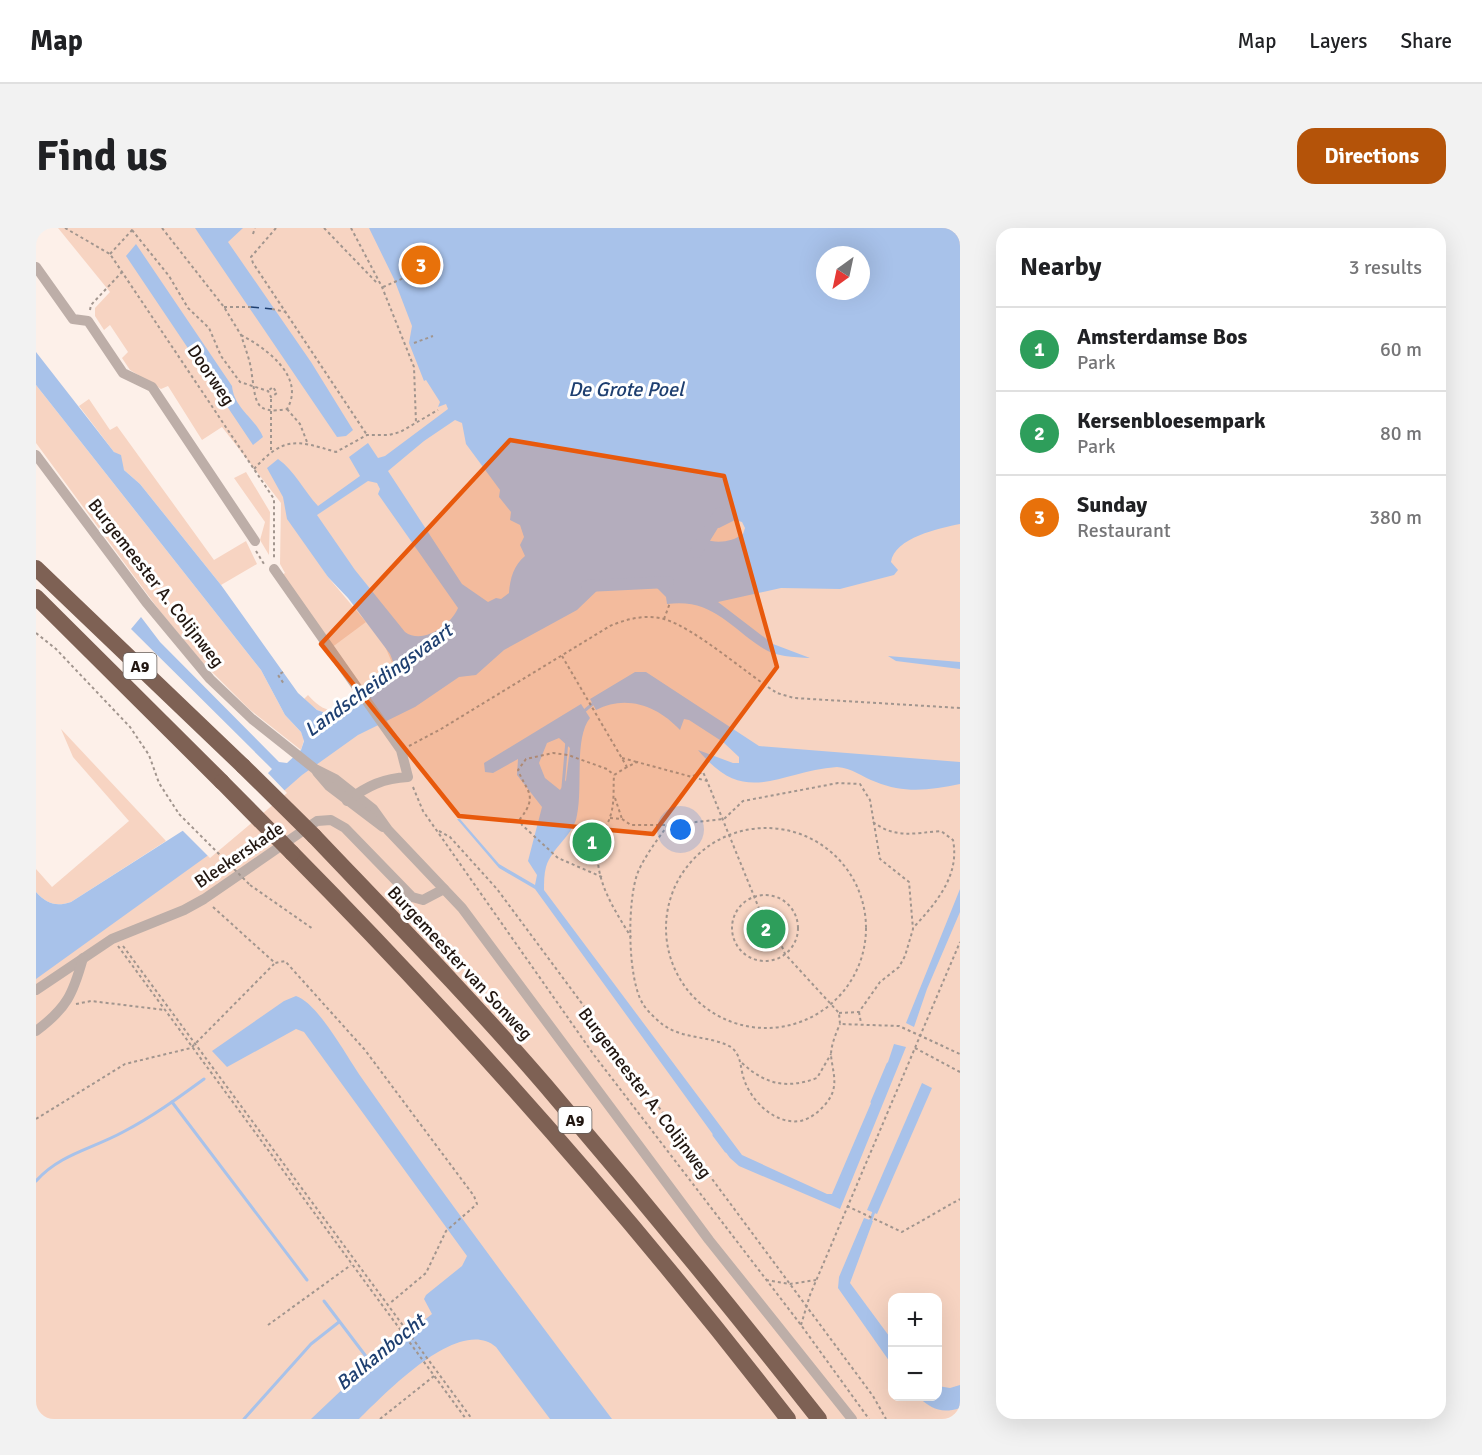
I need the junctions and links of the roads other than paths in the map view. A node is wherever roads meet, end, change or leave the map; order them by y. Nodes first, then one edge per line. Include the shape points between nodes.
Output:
1 (36, 267) edge
2 (36, 454) edge
3 (255, 541) road end
4 (36, 568) edge
5 (274, 569) road end
6 (36, 597) edge
7 (352, 798) junction
8 (444, 889) junction
9 (82, 958) junction
10 (36, 990) edge
11 (36, 1030) edge
12 (788, 1419) edge
13 (819, 1419) edge
14 (852, 1419) edge

1 - 3 street via 73,319 88,321 123,373 152,387
2 - 7 street, Burgemeester A. Colijnweg via 186,652 234,702 315,769 329,786
4 - 13 highway, Burgemeester van Sonweg / A9, bridge via 314,836 433,961 545,1084 721,1294
5 - 7 street via 400,750 408,777 388,778
6 - 12 highway, A9, bridge via 398,960 563,1147 735,1350
7 - 8 street, Burgemeester A. Colijnweg
8 - 9 street, Bleekerskade via 423,900 412,897 345,828 331,820 317,821 204,899
8 - 14 street, Burgemeester A. Colijnweg via 709,1240
9 - 10 street, Bleekerskade
9 - 11 street via 74,990 65,1006

